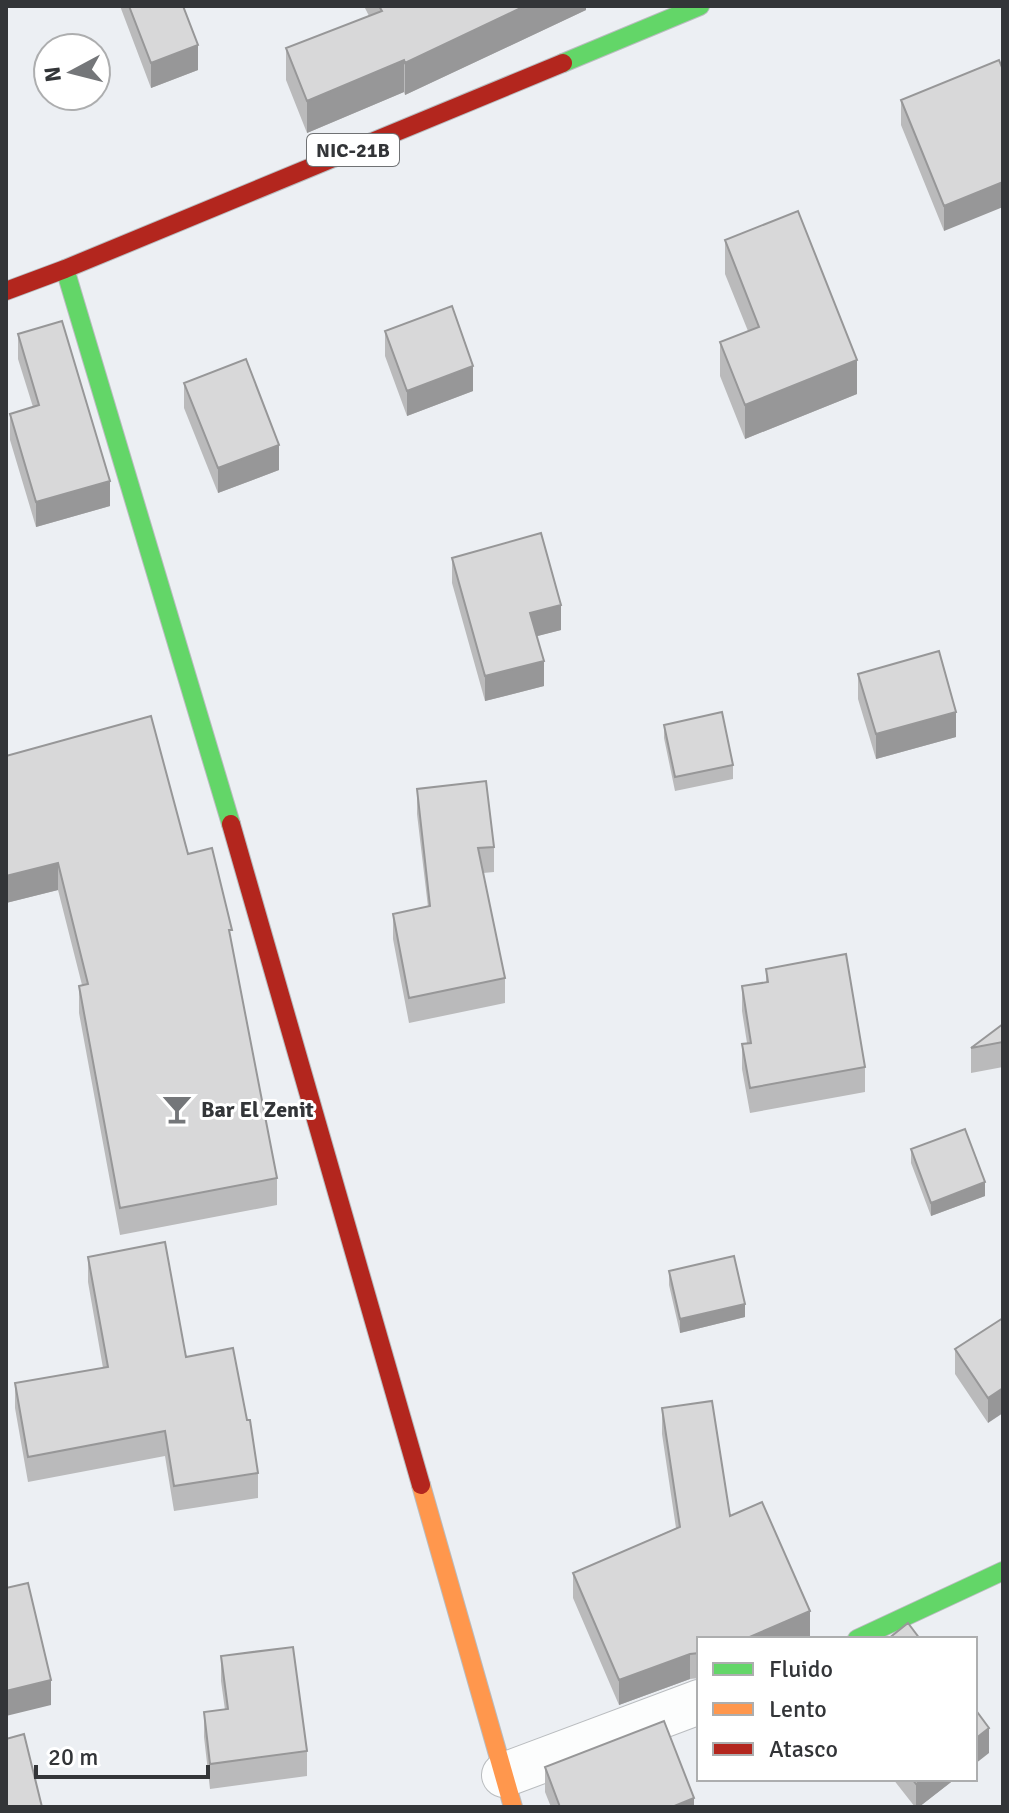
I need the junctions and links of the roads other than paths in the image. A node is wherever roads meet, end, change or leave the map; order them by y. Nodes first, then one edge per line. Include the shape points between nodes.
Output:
1 (700, 6) edge
2 (65, 269) junction
3 (6, 291) edge
4 (1003, 1571) edge
5 (861, 1637) edge
6 (697, 1703) edge
7 (508, 1791) edge

1 - 2 main road, NIC-21B
2 - 3 main road, NIC-21B
2 - 7 main road via 262,928
4 - 5 main road
6 - 7 street

